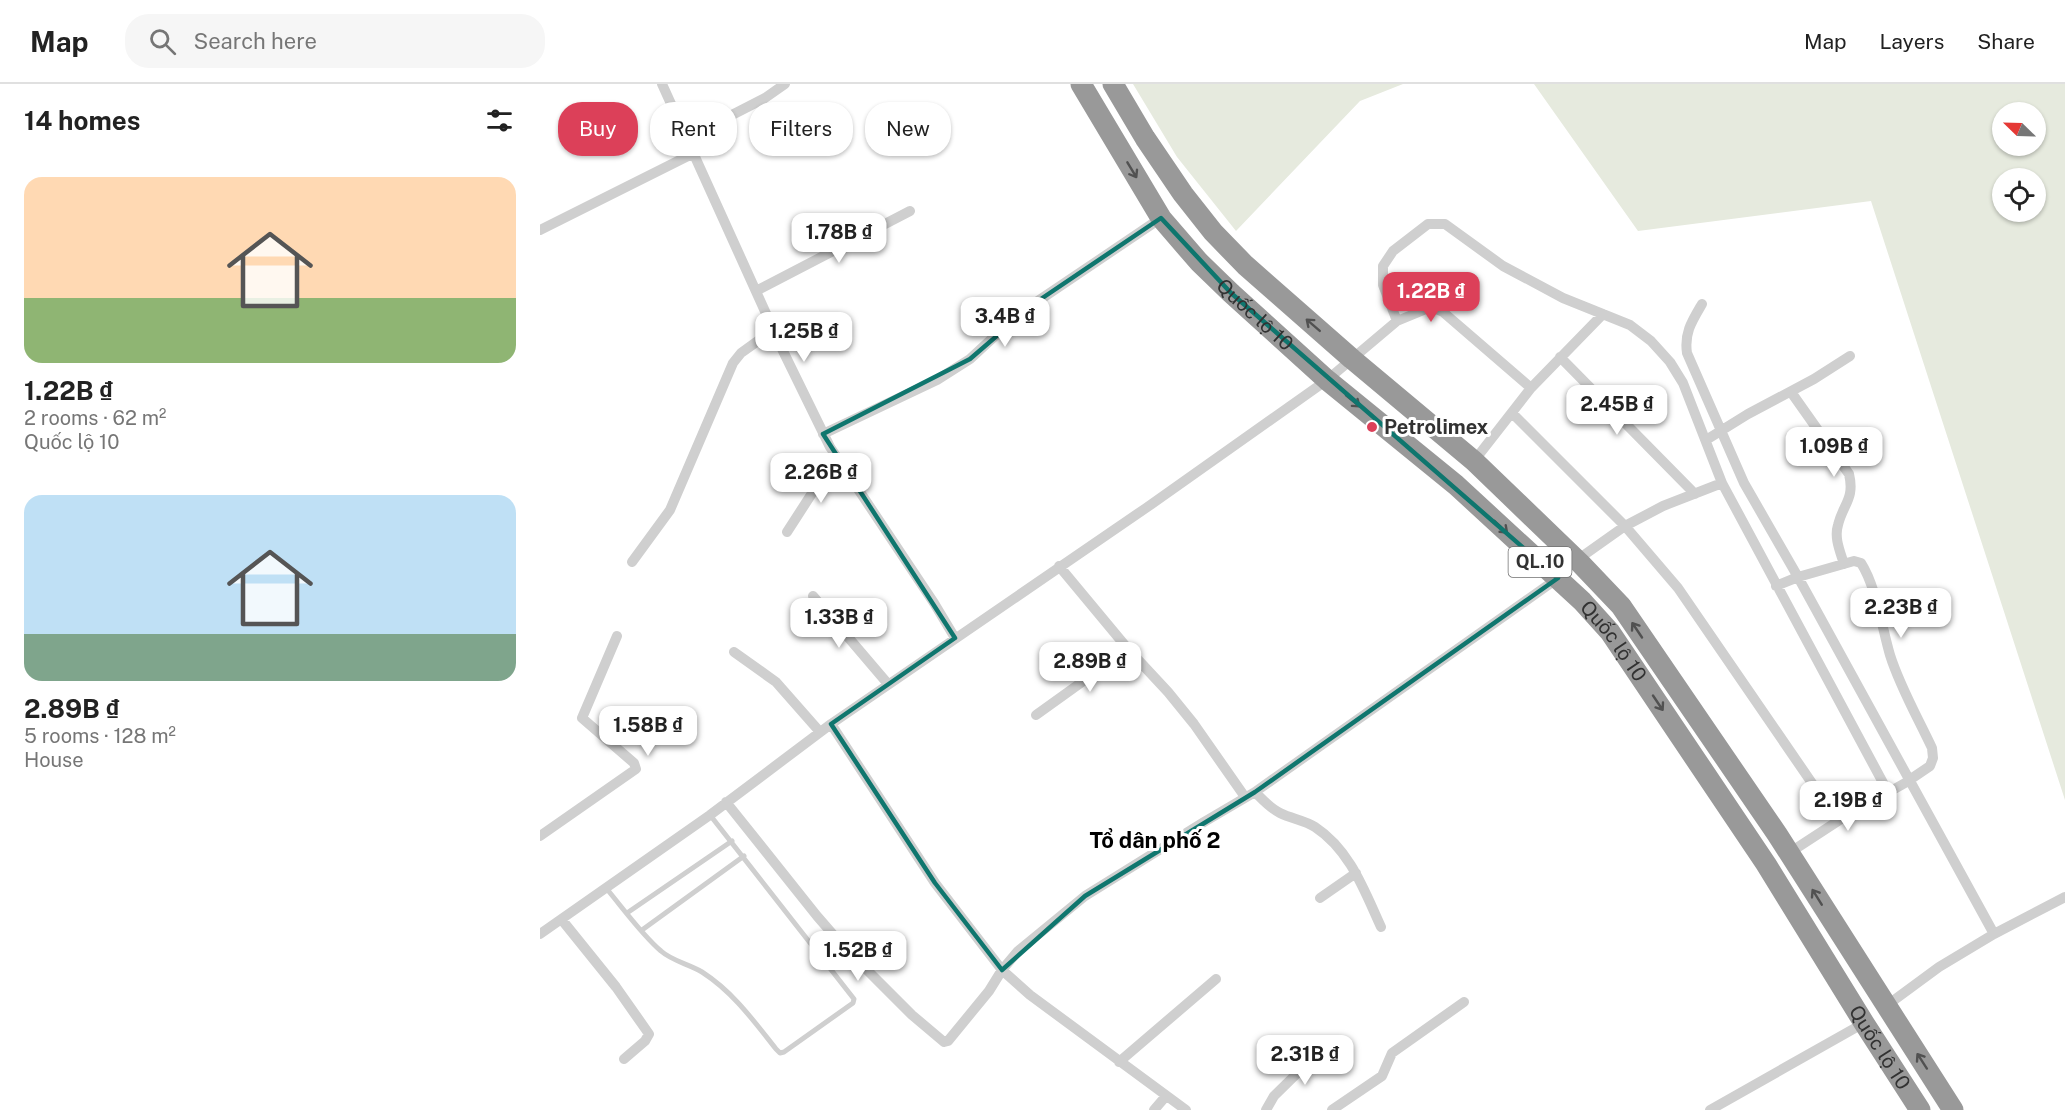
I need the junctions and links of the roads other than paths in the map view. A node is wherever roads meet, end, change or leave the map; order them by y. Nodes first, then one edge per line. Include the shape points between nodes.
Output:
1 (662, 84) edge
2 (785, 84) edge
3 (1081, 84) edge
4 (1113, 84) edge
5 (670, 102) edge
6 (737, 112) edge
7 (688, 156) edge
8 (695, 156) edge
9 (910, 211) dead end
10 (1161, 218) junction
11 (540, 230) edge
12 (756, 291) junction
13 (1702, 304) dead end
14 (1603, 314) junction
15 (1397, 321) junction
16 (773, 330) junction
17 (1850, 356) dead end
18 (1560, 357) junction
19 (1352, 359) junction
20 (1327, 380) junction
21 (1531, 387) junction
22 (1791, 392) junction
23 (1512, 412) junction
24 (823, 434) junction
25 (1714, 435) junction
26 (1474, 461) junction
27 (842, 464) junction
28 (1722, 483) junction
29 (1695, 494) junction
30 (1751, 516) junction
31 (1625, 526) junction
32 (787, 532) dead end
33 (1577, 560) junction
34 (632, 562) dead end
35 (1844, 564) junction
36 (1059, 567) junction
37 (1557, 578) junction
38 (1787, 581) junction
39 (813, 596) dead end
40 (617, 636) dead end
41 (955, 638) junction
42 (1128, 649) junction
43 (734, 652) dead end
44 (888, 684) junction
45 (1036, 715) dead end
46 (831, 724) junction
47 (820, 732) junction
48 (1907, 782) junction
49 (1891, 790) junction
50 (1256, 792) junction
51 (1245, 797) junction
52 (726, 802) junction
53 (710, 815) junction
54 (1838, 821) junction
55 (540, 836) edge
56 (732, 841) junction
57 (1789, 853) junction
58 (744, 856) junction
59 (1356, 873) junction
60 (606, 888) junction
61 (2065, 897) edge
62 (1320, 898) dead end
63 (627, 913) junction
64 (562, 920) junction
65 (1381, 927) dead end
66 (642, 930) junction
67 (540, 934) edge
68 (1994, 934) junction
69 (1002, 970) junction
70 (1216, 979) dead end
71 (1464, 1002) dead end
72 (1886, 1006) junction
73 (1864, 1023) junction
74 (1326, 1046) dead end
75 (624, 1059) dead end
76 (1119, 1062) junction
77 (1166, 1096) junction
78 (1714, 1108) edge
79 (1154, 1110) edge
80 (1186, 1110) edge
81 (1266, 1110) edge
82 (1332, 1110) edge
83 (1920, 1110) edge
84 (1953, 1110) edge

1 - 5 street
2 - 6 street
3 -> 10 highway, Quốc lộ 10 / QL.10
19 -> 4 highway, Quốc lộ 10 / QL.10 via 1245,266 1214,232 1183,194
7 - 11 street
8 - 12 street
9 - 12 street
10 - 20 highway, Quốc lộ 10 / QL.10 via 1199,262
10 - 24 street via 1026,310 970,359 937,380
12 - 16 street
13 - 25 street via 1685,340
14 - 15 street via 1503,266 1445,224 1428,224 1393,251 1383,266 1383,285
14 - 18 street
14 - 25 street via 1630,325 1651,341 1670,362
15 - 19 street
15 - 21 street via 1431,308 1443,312
16 - 24 street
16 - 34 street via 733,363 670,510
17 - 22 street
18 - 21 street
18 - 29 street
19 - 20 street
19 - 26 highway, Quốc lộ 10 / QL.10
20 - 36 street
20 -> 37 highway, Quốc lộ 10 / QL.10 via 1456,485
21 - 23 street
22 - 25 street
22 - 35 street via 1849,474 1851,495 1836,534
23 - 26 street
23 - 31 street
24 - 27 street
25 - 28 street
25 - 30 street via 1744,483
26 - 33 highway, Quốc lộ 10 / QL.10
27 - 32 street via 818,484
27 - 41 street
28 - 29 street
28 - 30 street
29 - 31 street
30 - 38 street
30 - 38 street
31 - 33 street
31 - 54 street via 1678,588
57 -> 33 highway, Quốc lộ 10 / QL.10 via 1621,606
35 - 38 street
35 - 48 street via 1861,562 1865,568 1891,657 1932,748 1930,766
36 - 41 street
36 - 42 street
37 - 50 street
37 -> 73 highway, Quốc lộ 10 / QL.10 via 1610,632 1766,864
38 - 48 street
38 - 49 street
39 - 44 street
40 - 55 street via 582,718 636,769
41 - 44 street
42 - 45 street
42 - 51 street via 1187,716
43 - 47 street via 776,682
44 - 46 street
46 - 47 street
46 - 69 street via 935,883
47 - 52 street
48 - 49 street
48 - 68 street
49 - 54 street
50 - 51 street
50 - 59 street via 1279,812 1317,829 1345,855
51 - 69 street via 1085,896 1018,951
52 - 53 street
52 - 69 street via 843,946 940,1040 948,1041
53 - 56 lane
53 - 60 street
54 - 57 street
56 - 58 lane
56 - 63 lane
72 -> 57 highway, Quốc lộ 10 / QL.10
58 - 66 lane
58 - 66 lane via 854,999 853,1003 780,1053 726,989 661,952
59 - 62 street
59 - 65 street
60 - 63 lane
60 - 64 street
61 - 68 street
63 - 66 lane
64 - 67 street
64 - 75 street via 649,1034
68 - 72 street
69 - 76 street
70 - 76 street
71 - 82 street via 1392,1053 1382,1076
84 -> 72 highway, Quốc lộ 10 / QL.10
73 - 78 street
73 - 83 highway, Quốc lộ 10 / QL.10
74 - 81 street via 1274,1096
76 - 77 street
77 - 79 street
77 - 80 street

